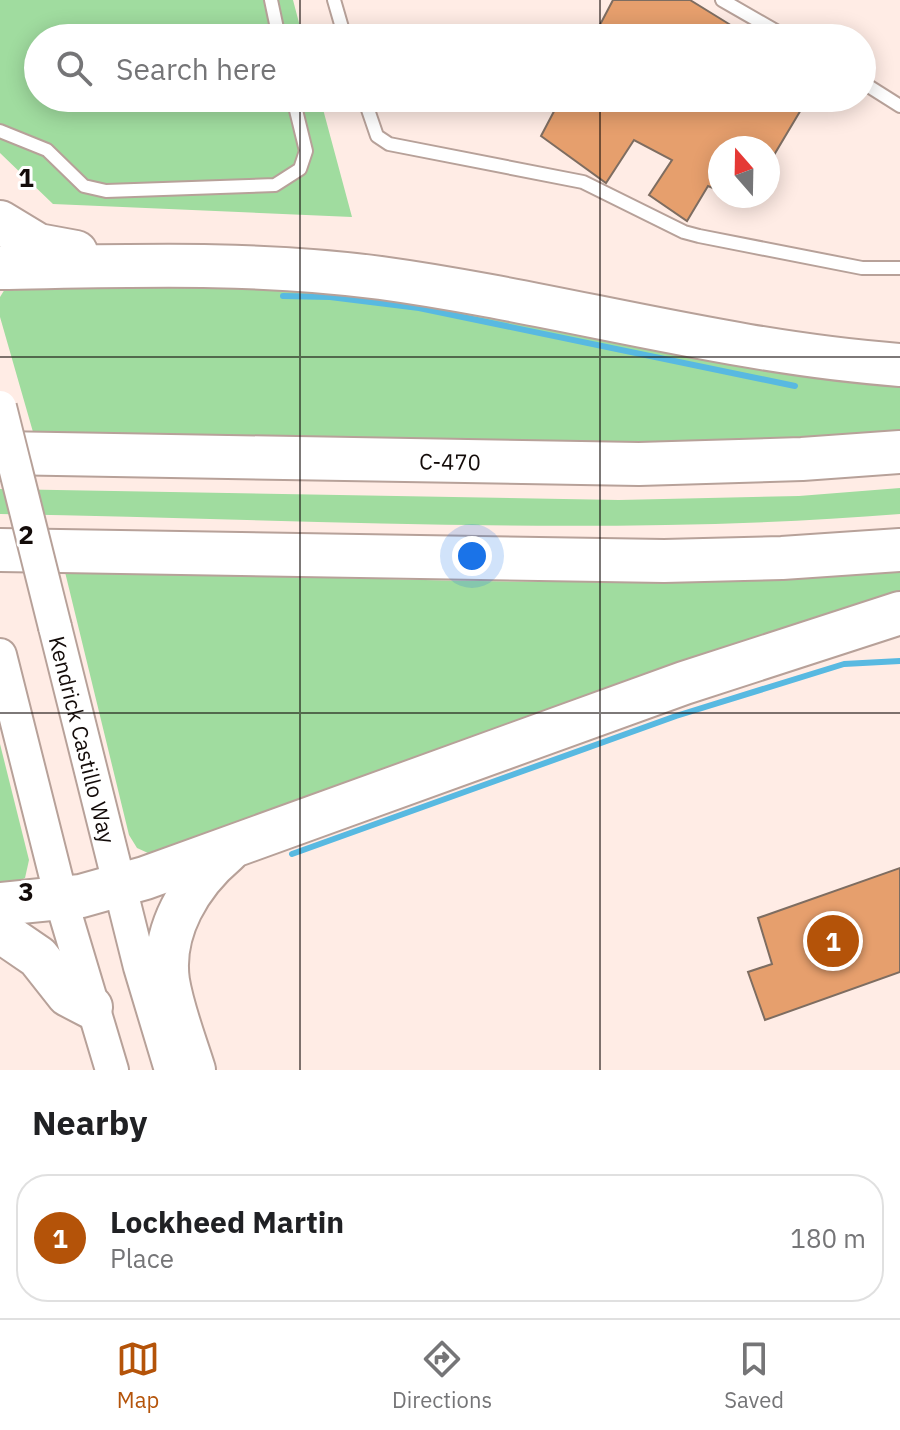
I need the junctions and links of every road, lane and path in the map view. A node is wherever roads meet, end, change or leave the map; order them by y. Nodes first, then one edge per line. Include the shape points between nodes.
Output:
1 (271, 0) edge
2 (334, 0) edge
3 (722, 0) edge
4 (276, 24) edge
5 (341, 24) edge
6 (764, 24) edge
7 (876, 91) edge
8 (900, 106) edge
9 (296, 112) edge
10 (369, 112) edge
11 (0, 131) edge
12 (0, 222) edge
13 (96, 266) junction
14 (0, 268) edge
15 (900, 268) edge
16 (900, 365) edge
17 (0, 407) edge
18 (900, 452) edge
19 (0, 453) edge
20 (0, 550) edge
21 (900, 550) edge
22 (900, 613) edge
23 (0, 655) edge
24 (235, 846) junction
25 (120, 886) junction
26 (61, 899) junction
27 (0, 904) edge
28 (0, 931) edge
29 (91, 1007) junction
30 (112, 1070) edge
31 (171, 1070) edge
32 (194, 1070) edge

1 - 4 lane
2 - 5 lane
3 - 6 lane
7 - 8 lane
9 - 11 lane via 306,151 300,169 275,185 106,191 84,186 47,150
10 - 15 lane via 377,136 389,144 583,182 684,232 862,268
12 - 13 highway via 38,245 74,250
13 - 14 highway
13 - 16 highway via 256,267 361,275 746,345
17 - 25 main road, Kendrick Castillo Way, bridge
18 - 19 highway, C-470 via 639,464
20 - 21 highway via 664,561
22 - 24 highway via 684,683
23 - 26 main road
24 - 25 highway
24 - 32 highway via 190,892 171,940 168,982
25 - 26 highway
25 - 31 main road, Kendrick Castillo Way
26 - 27 highway
26 - 29 main road
28 - 29 highway via 38,957 68,995
29 - 30 main road

